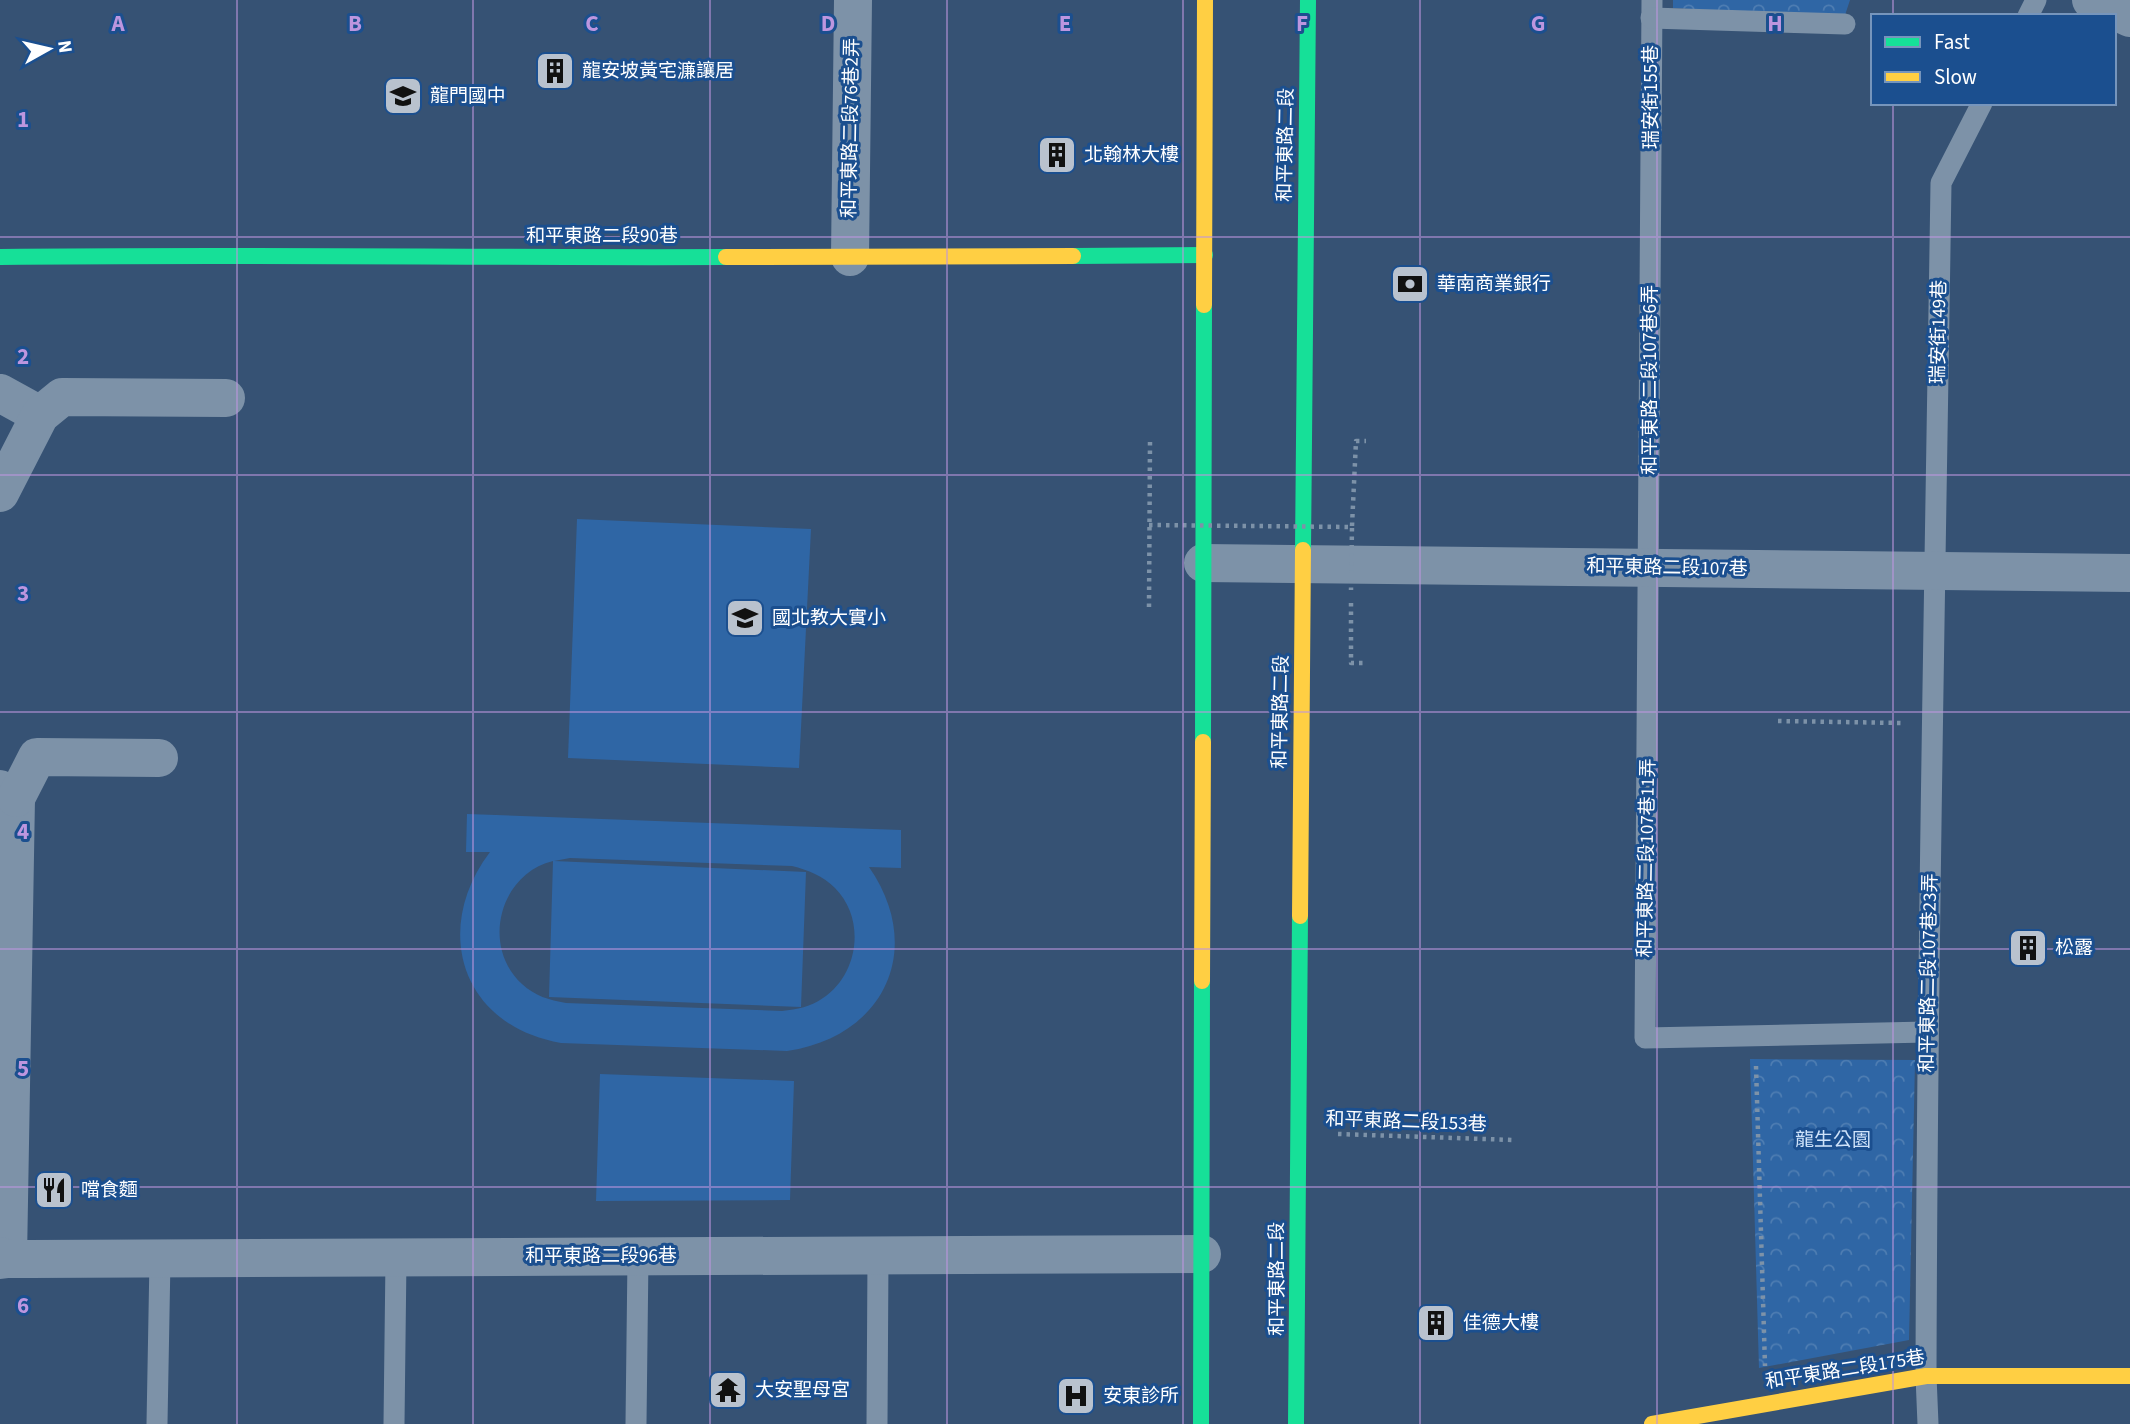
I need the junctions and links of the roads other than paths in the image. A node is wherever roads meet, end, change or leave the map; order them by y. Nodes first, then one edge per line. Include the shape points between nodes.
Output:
1 (853, 0) edge
2 (1205, 0) edge
3 (1308, 0) edge
4 (2091, 0) edge
5 (1651, 9) edge
6 (2130, 18) edge
7 (1845, 24) dead end
8 (1981, 105) edge
9 (1650, 193) joint
10 (1205, 255) junction
11 (0, 257) edge
12 (850, 257) junction
13 (0, 393) edge
14 (226, 398) dead end
15 (40, 415) junction
16 (0, 493) edge
17 (1203, 563) junction
18 (1303, 564) junction
19 (1650, 568) junction
20 (1936, 570) junction
21 (2130, 573) edge
22 (159, 758) dead end
23 (8, 793) edge
24 (1927, 1032) junction
25 (1202, 1254) junction
26 (638, 1256) junction
27 (878, 1256) junction
28 (396, 1258) junction
29 (3, 1259) edge
30 (160, 1259) junction
31 (1926, 1376) junction
32 (2130, 1376) edge
33 (157, 1424) edge
34 (394, 1424) edge
35 (636, 1424) edge
36 (877, 1424) edge
37 (1201, 1424) edge
38 (1297, 1424) edge
39 (1651, 1424) edge
40 (1928, 1424) edge

1 - 12 street, 和平東路二段76巷2弄
2 - 10 main road
3 - 18 main road, 和平東路二段
4 - 6 street
5 - 7 lane
5 - 9 lane, 瑞安街155巷
8 - 20 lane, 瑞安街149巷 via 1941,183
9 - 19 lane, 和平東路二段107巷6弄
10 - 12 main road, 和平東路二段90巷
10 - 17 main road
11 - 12 main road, 和平東路二段90巷
13 - 15 street
14 - 15 street via 62,397
15 - 16 street
17 - 18 street, 和平東路二段107巷
17 - 25 main road
18 - 19 street, 和平東路二段107巷
18 - 38 main road, 和平東路二段
19 - 20 street, 和平東路二段107巷
19 - 24 lane, 和平東路二段107巷11弄 via 1645,1038
20 - 21 street, 和平東路二段107巷
20 - 24 lane, 和平東路二段107巷23弄
22 - 23 street via 37,757
23 - 29 street
24 - 31 lane, 和平東路二段107巷23弄
25 - 27 street, 和平東路二段96巷
25 - 37 main road
26 - 27 street, 和平東路二段96巷
26 - 28 street, 和平東路二段96巷
26 - 35 lane
27 - 36 lane
28 - 30 street, 和平東路二段96巷
28 - 34 lane
29 - 30 street, 和平東路二段96巷
30 - 33 lane
31 - 32 main road, 和平東路二段175巷
31 - 39 main road, 和平東路二段175巷
31 - 40 lane, 和平東路二段107巷23弄

